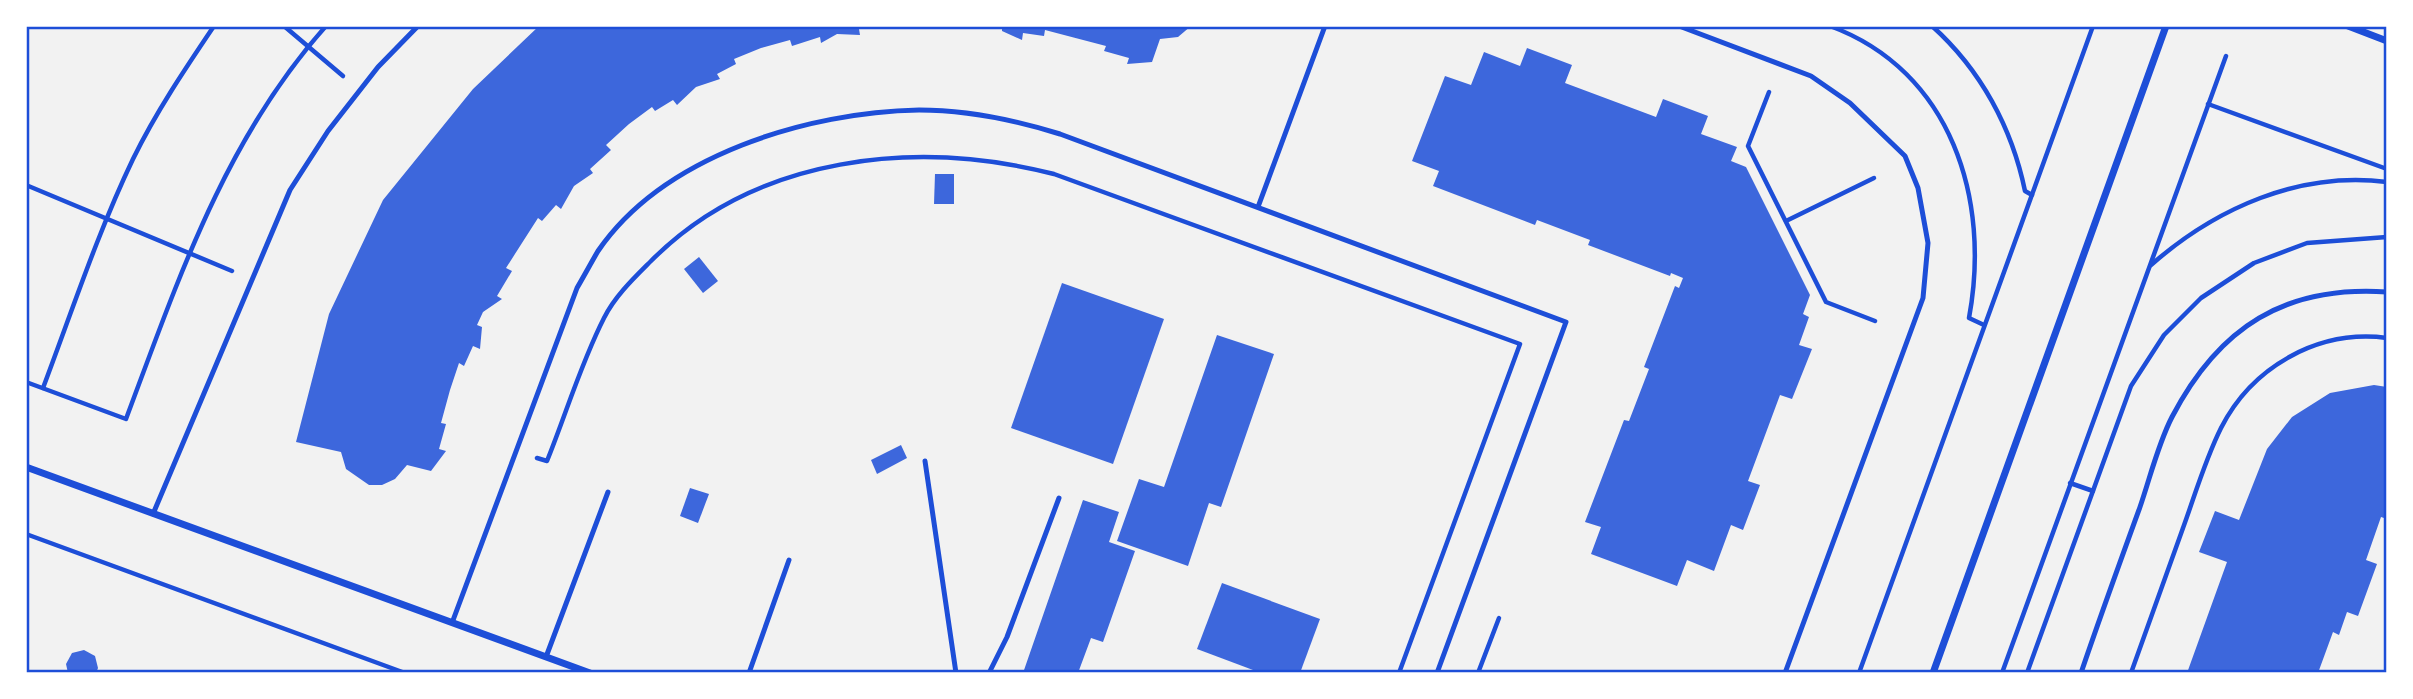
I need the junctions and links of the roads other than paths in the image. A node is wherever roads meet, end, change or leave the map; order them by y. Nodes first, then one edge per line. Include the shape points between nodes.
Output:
1 (418, 26) edge
2 (1325, 26) edge
3 (1679, 26) edge
4 (2166, 26) edge
5 (2348, 26) edge
6 (2387, 41) edge
7 (1258, 207) junction
8 (2387, 292) edge
9 (925, 461) dead end
10 (26, 467) edge
11 (608, 492) dead end
12 (1059, 498) dead end
13 (153, 514) junction
14 (789, 560) dead end
15 (452, 623) junction
16 (546, 657) junction
17 (590, 673) edge
18 (749, 673) edge
19 (956, 673) edge
20 (989, 673) edge
21 (1437, 673) edge
22 (1785, 673) edge
23 (1933, 673) edge
24 (2081, 673) edge

1 - 13 lane via 378,66 290,190
2 - 7 lane
3 - 22 lane via 1811,76 1850,103 1905,156 1918,188 1928,243 1923,298
4 - 23 street
5 - 6 street
7 - 15 lane via 1060,134 1021,122 960,113 868,113 819,122 764,136 691,170 627,219 599,250 578,288
7 - 21 lane via 1566,322
8 - 24 lane via 2328,294 2289,302 2257,317 2206,364 2171,419
9 - 19 lane
10 - 13 street
11 - 16 lane
12 - 20 lane
13 - 15 street
14 - 18 lane
15 - 16 street
16 - 17 street

